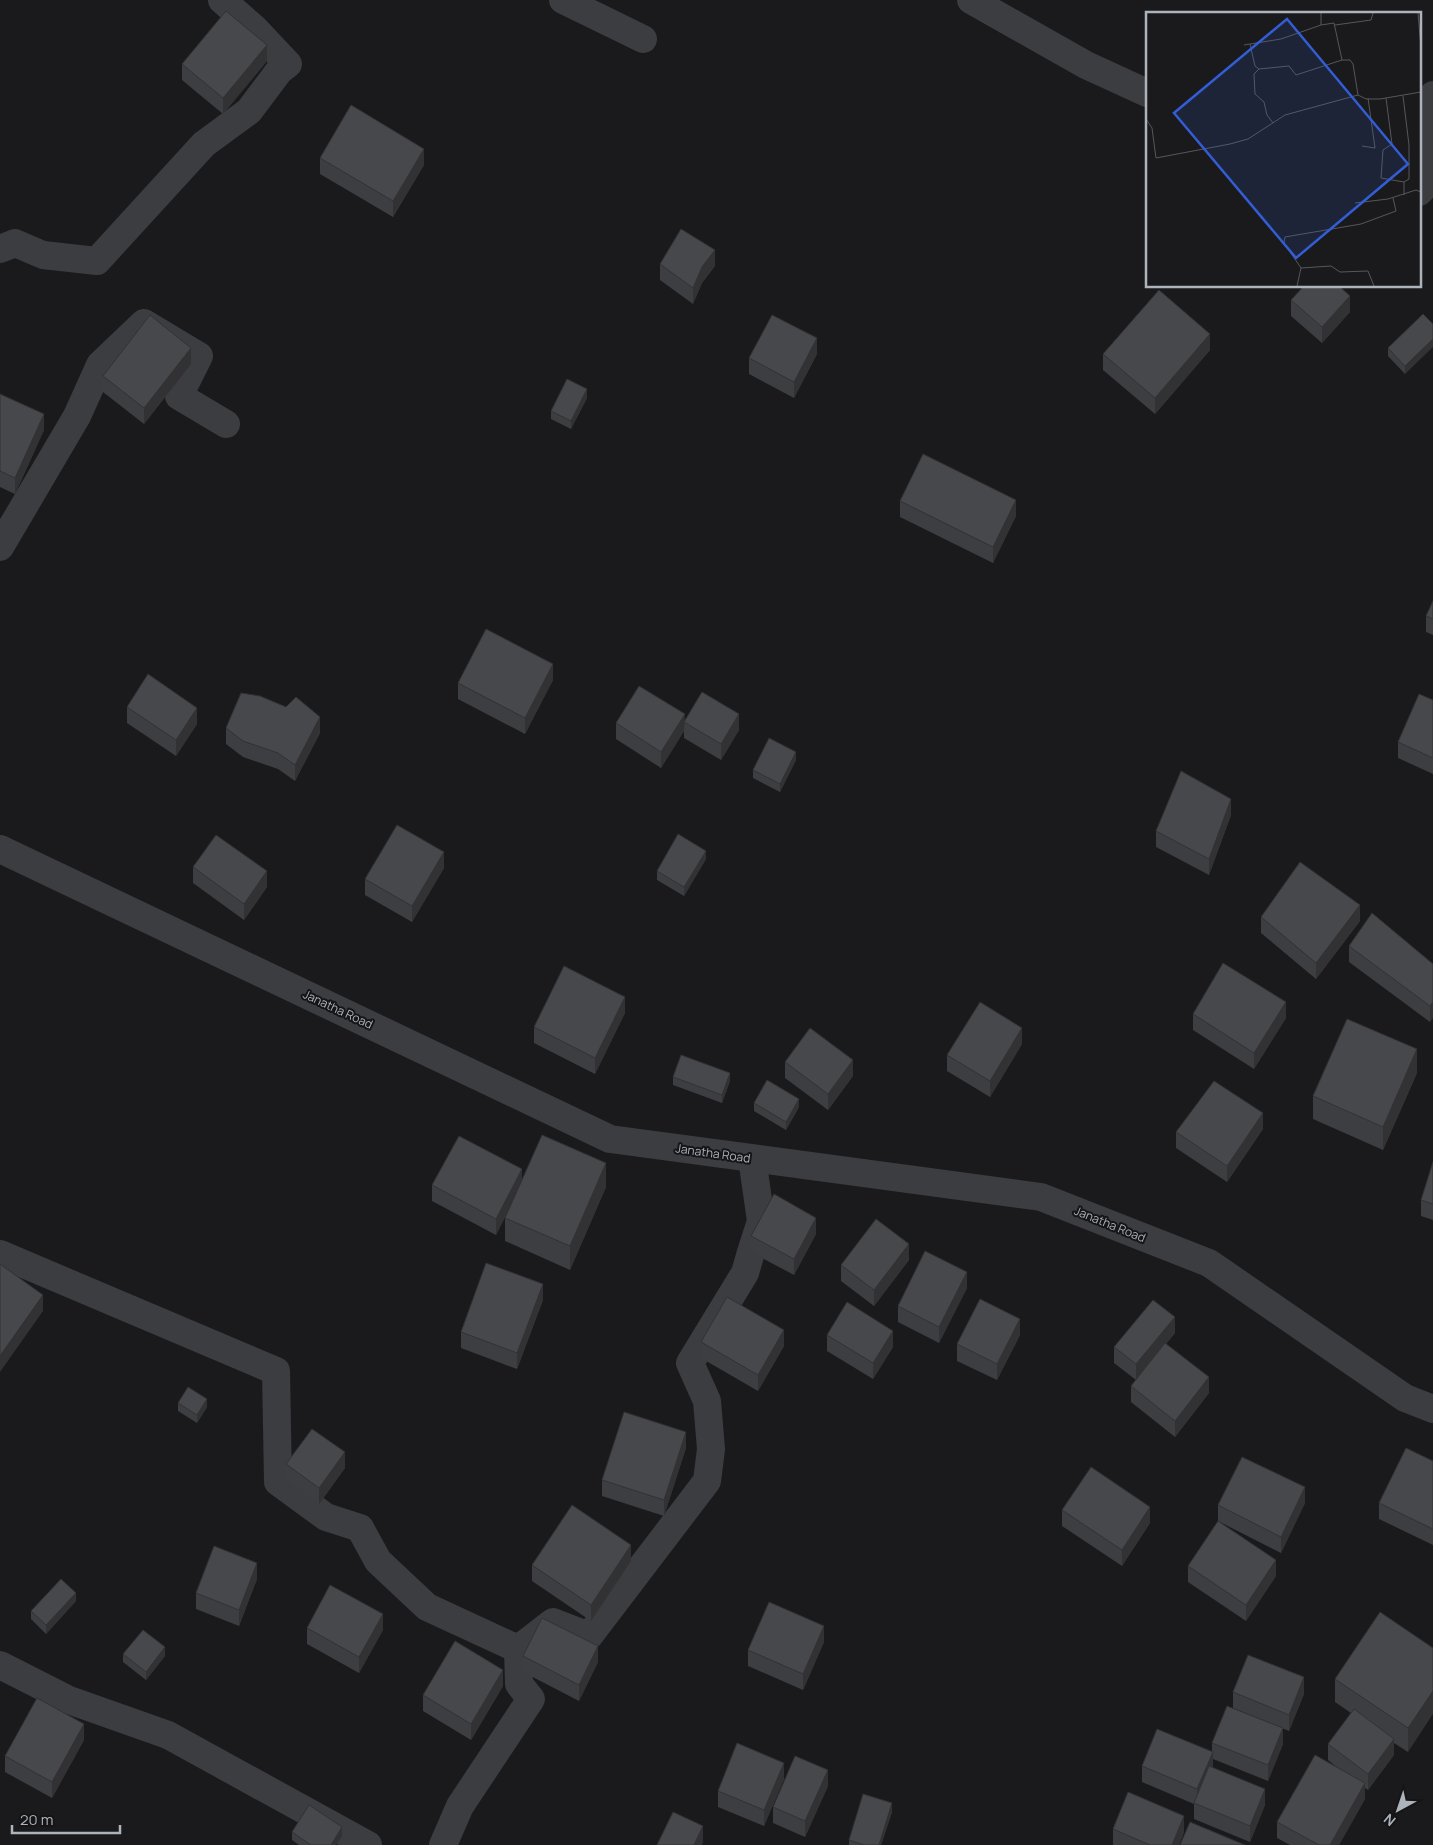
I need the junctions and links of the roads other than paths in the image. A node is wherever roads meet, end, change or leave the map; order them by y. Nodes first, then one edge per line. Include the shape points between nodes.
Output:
1 (222, 0) edge
2 (563, 0) edge
3 (971, 0) edge
4 (644, 39) dead end
5 (1146, 93) edge
6 (1433, 95) edge
7 (1420, 191) edge
8 (0, 249) edge
9 (226, 424) dead end
10 (0, 547) edge
11 (0, 849) edge
12 (752, 1158) junction
13 (0, 1254) edge
14 (1433, 1409) edge
15 (518, 1649) junction
16 (0, 1665) edge
17 (368, 1845) edge
18 (444, 1845) edge

1 - 8 street via 256,29 288,64 249,111 204,144 97,261 43,255 14,243
2 - 4 street
3 - 5 street via 1086,65
6 - 7 street
9 - 10 street via 179,396 199,356 144,323 100,365 77,416
11 - 12 street, Janatha Road via 610,1139
12 - 14 street, Janatha Road via 1041,1197 1209,1264 1405,1398
12 - 15 street via 761,1220 744,1273 690,1363 707,1401 711,1449 707,1481 589,1636 553,1622
13 - 15 street via 276,1371 278,1482 326,1517 360,1528 378,1561 427,1607
15 - 18 street via 519,1684 531,1699 460,1806
16 - 17 street via 69,1700 168,1735

